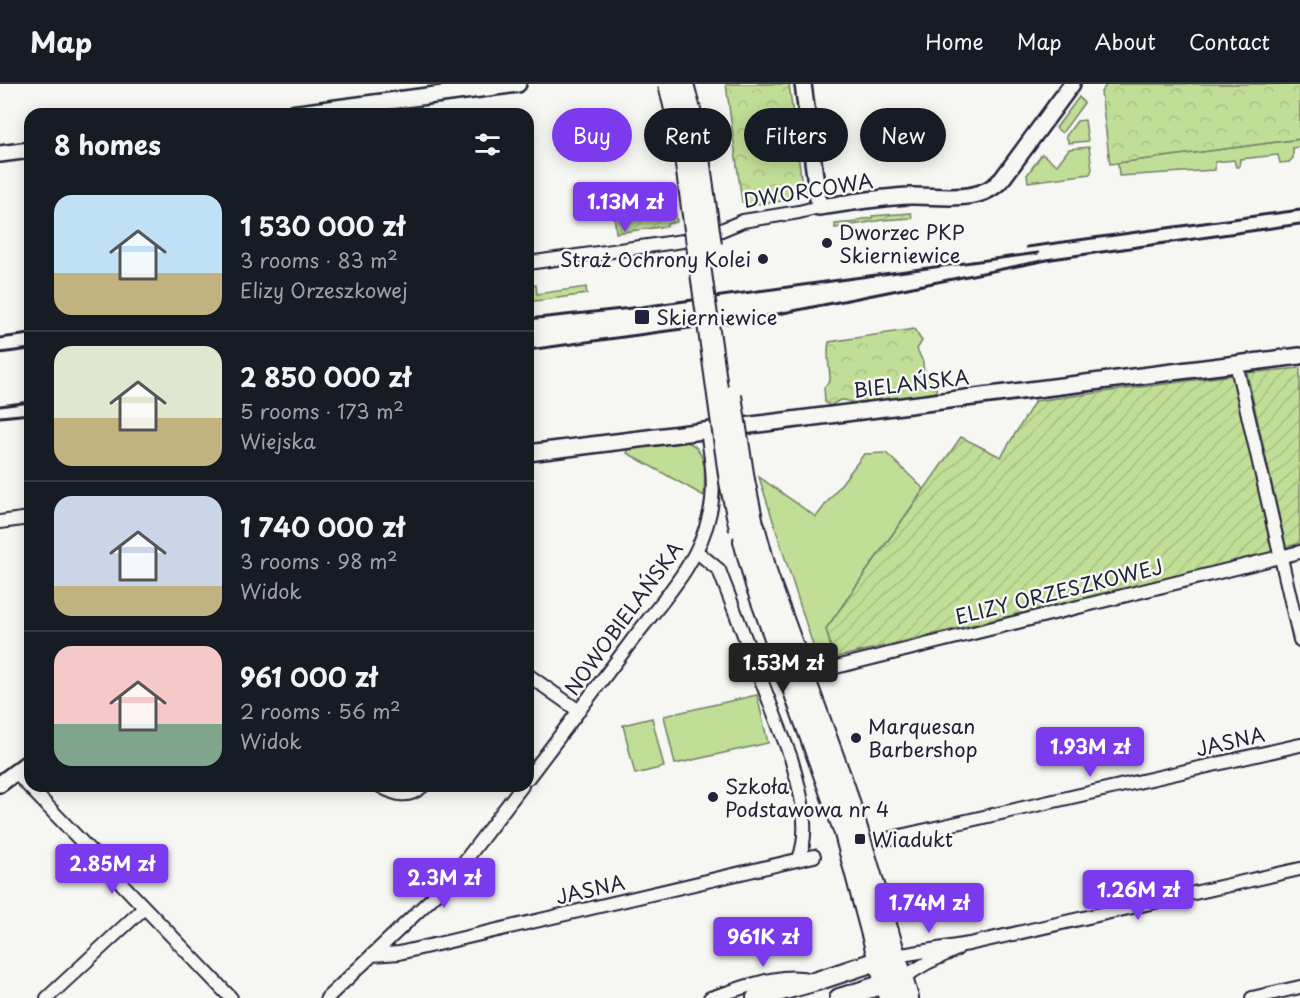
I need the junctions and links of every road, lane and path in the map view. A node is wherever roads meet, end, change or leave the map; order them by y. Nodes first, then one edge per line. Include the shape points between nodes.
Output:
1 (518, 84) edge
2 (669, 84) edge
3 (683, 84) edge
4 (803, 84) edge
5 (1072, 84) edge
6 (336, 108) edge
7 (24, 151) edge
8 (0, 154) edge
9 (819, 207) junction
10 (534, 262) edge
11 (1300, 356) edge
12 (1236, 363) junction
13 (707, 431) junction
14 (534, 452) edge
15 (24, 519) edge
16 (0, 522) edge
17 (747, 527) junction
18 (696, 551) junction
19 (1300, 552) edge
20 (1280, 556) junction
21 (1300, 640) edge
22 (828, 669) dead end
23 (534, 679) edge
24 (579, 711) junction
25 (1300, 745) edge
26 (24, 765) edge
27 (534, 770) edge
28 (15, 772) junction
29 (24, 781) edge
30 (0, 784) edge
31 (34, 792) edge
32 (395, 792) edge
33 (415, 792) edge
34 (517, 792) edge
35 (887, 839) dead end
36 (814, 856) dead end
37 (799, 859) junction
38 (1300, 869) edge
39 (144, 908) junction
40 (969, 944) junction
41 (372, 954) junction
42 (887, 958) junction
43 (817, 981) junction
44 (892, 987) edge
45 (1300, 987) edge
46 (47, 998) edge
47 (231, 998) edge
48 (327, 998) edge
49 (710, 998) edge
50 (756, 998) edge
51 (839, 998) edge
52 (908, 998) edge
53 (1252, 998) edge

1 - 6 street
2 - 17 main road, bridge via 683,143 730,482
3 - 17 main road, bridge via 701,169 744,480
4 - 9 street
5 - 9 street, DWORCOWA via 991,189 972,195 909,196
7 - 8 street
9 - 10 street, DWORCOWA via 740,222 690,240
11 - 12 street, BIELAŃSKA
12 - 13 street, BIELAŃSKA
12 - 20 street
13 - 14 street, BIELAŃSKA
13 - 18 street, NOWOBIELAŃSKA via 713,498
15 - 16 street
17 - 42 main road via 845,789
18 - 24 street, NOWOBIELAŃSKA
18 - 37 street via 719,570 790,758 803,818 803,849
19 - 20 street, ELIZY ORZESZKOWEJ
20 - 21 street
20 - 22 street, ELIZY ORZESZKOWEJ
23 - 24 street
24 - 27 street, NOWOBIELAŃSKA
25 - 35 street, JASNA
26 - 28 street
28 - 29 street
28 - 30 street
31 - 39 street
32 - 33 street
34 - 41 street via 448,883
36 - 37 street, JASNA
37 - 41 street, JASNA via 399,953
38 - 40 street
39 - 46 street
39 - 47 street
40 - 42 street
40 - 44 street via 927,963
41 - 48 street
42 - 43 main road
42 - 44 main road
43 - 49 street via 783,978
43 - 50 main road
44 - 51 main road
44 - 52 main road
45 - 53 street

